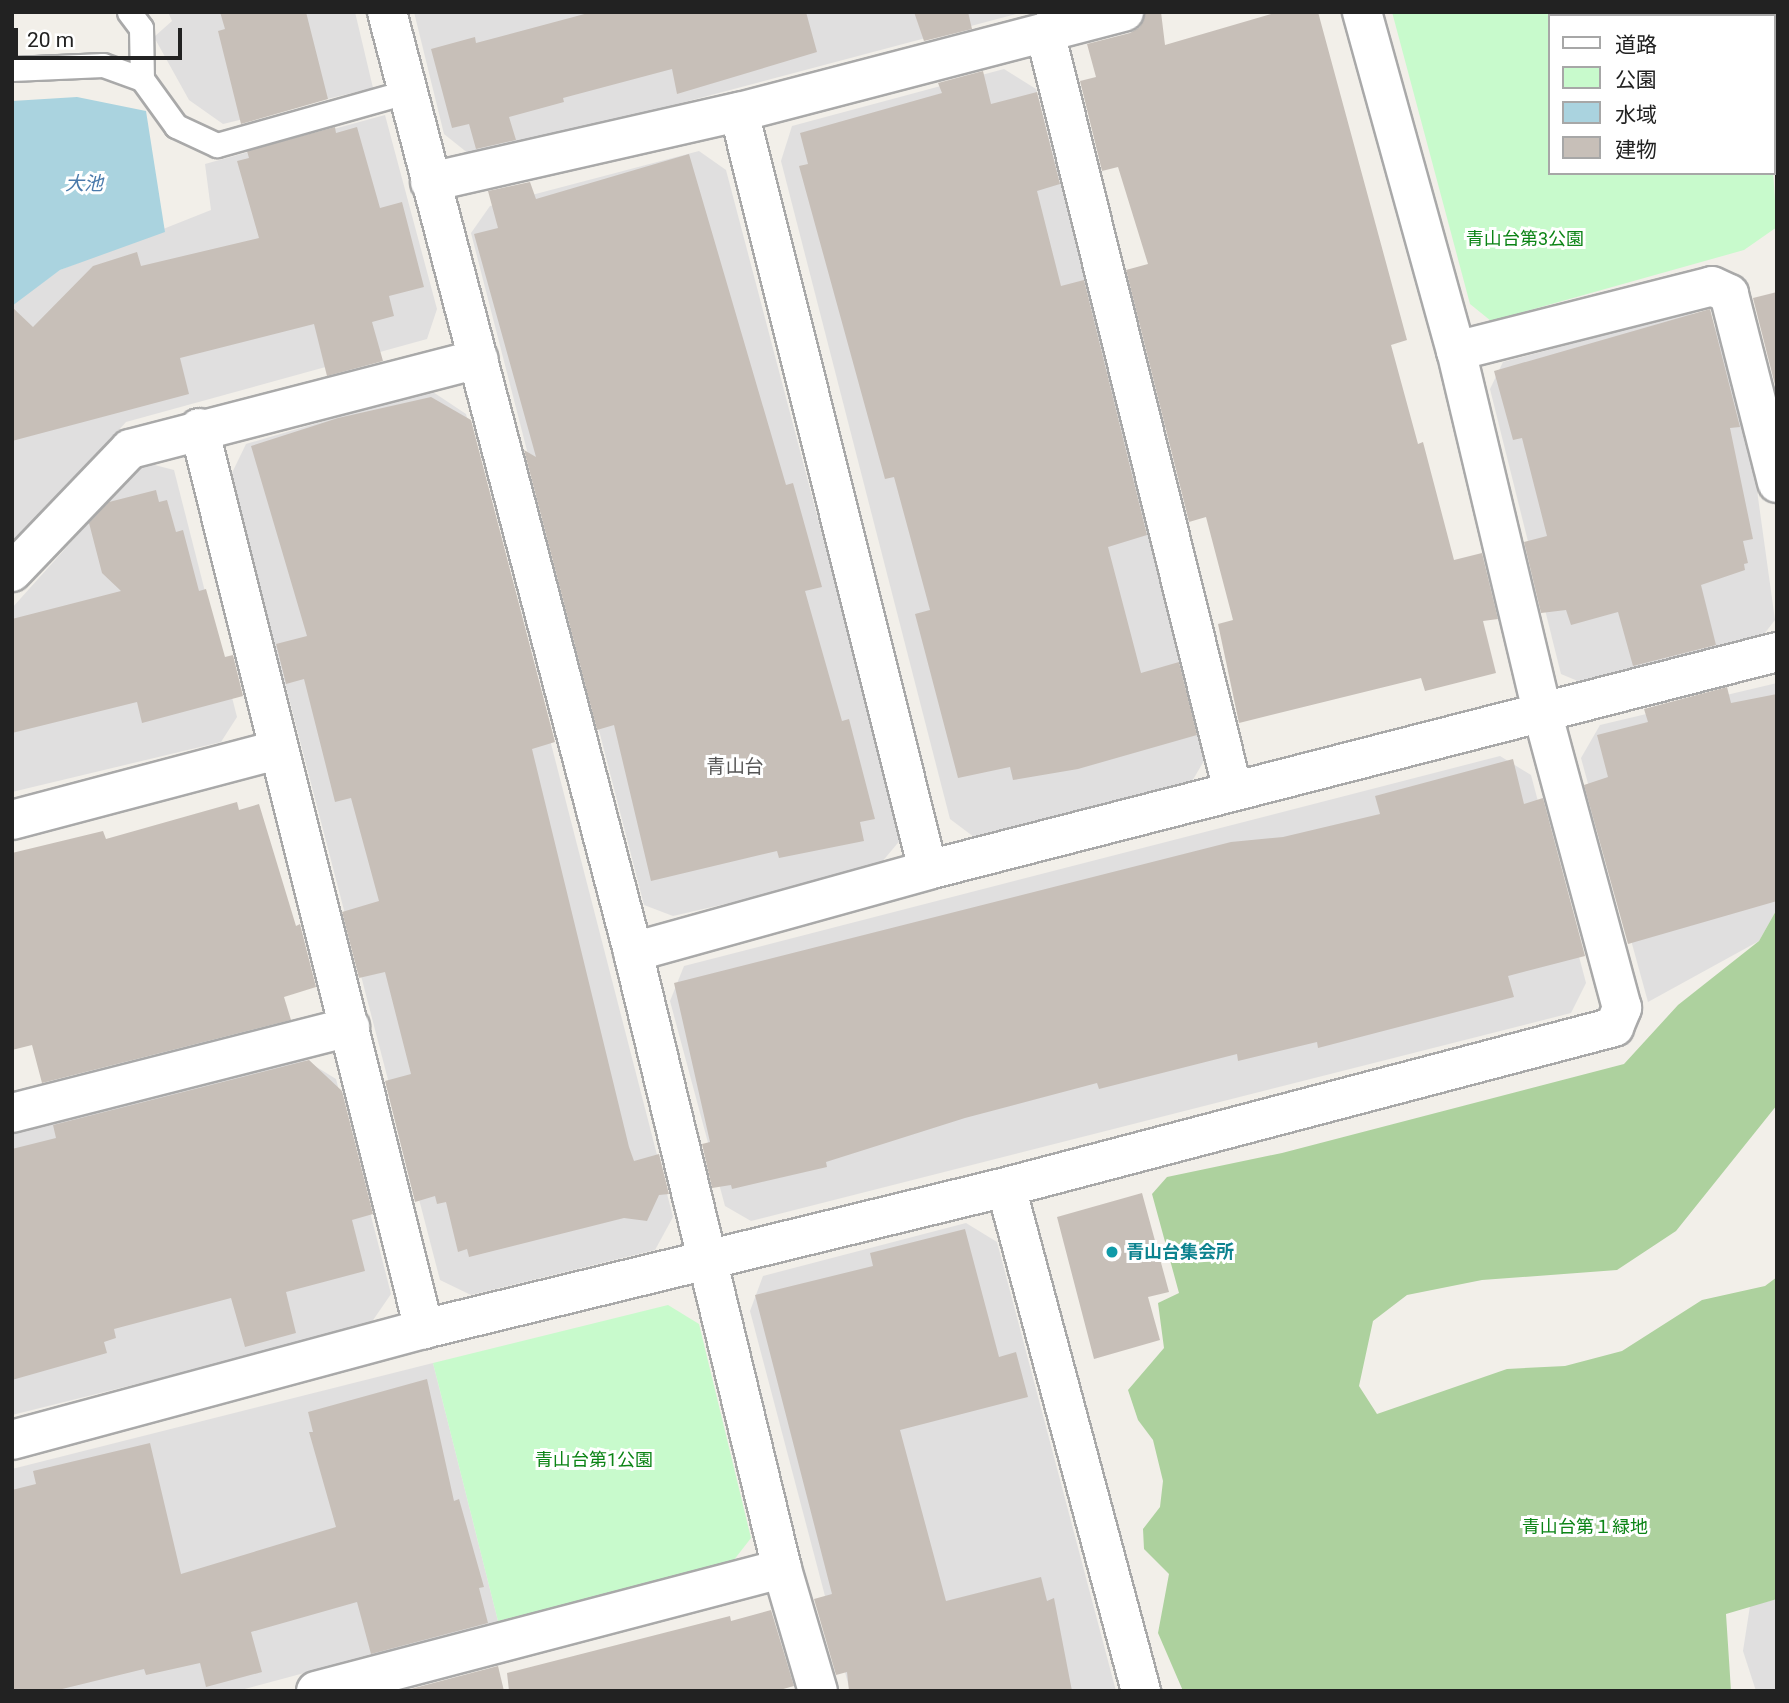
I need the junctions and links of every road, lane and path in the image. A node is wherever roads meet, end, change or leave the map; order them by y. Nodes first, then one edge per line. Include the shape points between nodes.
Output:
1 (129, 12) edge
2 (387, 12) edge
3 (1124, 12) edge
4 (1362, 12) edge
5 (1045, 32) junction
6 (12, 69) edge
7 (142, 79) junction
8 (406, 92) junction
9 (739, 112) junction
10 (430, 182) junction
11 (1456, 351) junction
12 (479, 359) junction
13 (199, 428) junction
14 (1777, 483) edge
15 (12, 572) edge
16 (1777, 652) edge
17 (1542, 710) junction
18 (277, 750) junction
19 (1233, 791) junction
20 (12, 820) edge
21 (928, 870) junction
22 (633, 952) junction
23 (350, 1027) junction
24 (12, 1113) edge
25 (1006, 1187) junction
26 (707, 1262) junction
27 (424, 1329) junction
28 (12, 1440) edge
29 (782, 1569) junction
30 (316, 1691) edge
31 (817, 1691) edge
32 (1141, 1691) edge

1 - 7 lane via 141,28
2 - 8 street
3 - 5 street
4 - 11 street
5 - 9 street
5 - 19 street
6 - 7 lane via 103,65
7 - 8 lane via 176,126 217,145
8 - 10 street
9 - 10 street
9 - 21 street
10 - 12 street
11 - 14 street via 1712,286 1729,294
11 - 17 street
12 - 13 street
12 - 22 street
13 - 15 street via 130,449
13 - 18 street
16 - 17 street
17 - 19 street
17 - 25 street via 1622,1008 1614,1027
18 - 20 street
18 - 23 street
19 - 21 street
21 - 22 street
22 - 26 street
23 - 24 street
23 - 27 street
25 - 26 street
25 - 32 street
26 - 27 street
26 - 29 street
27 - 28 street
29 - 30 street
29 - 31 street

